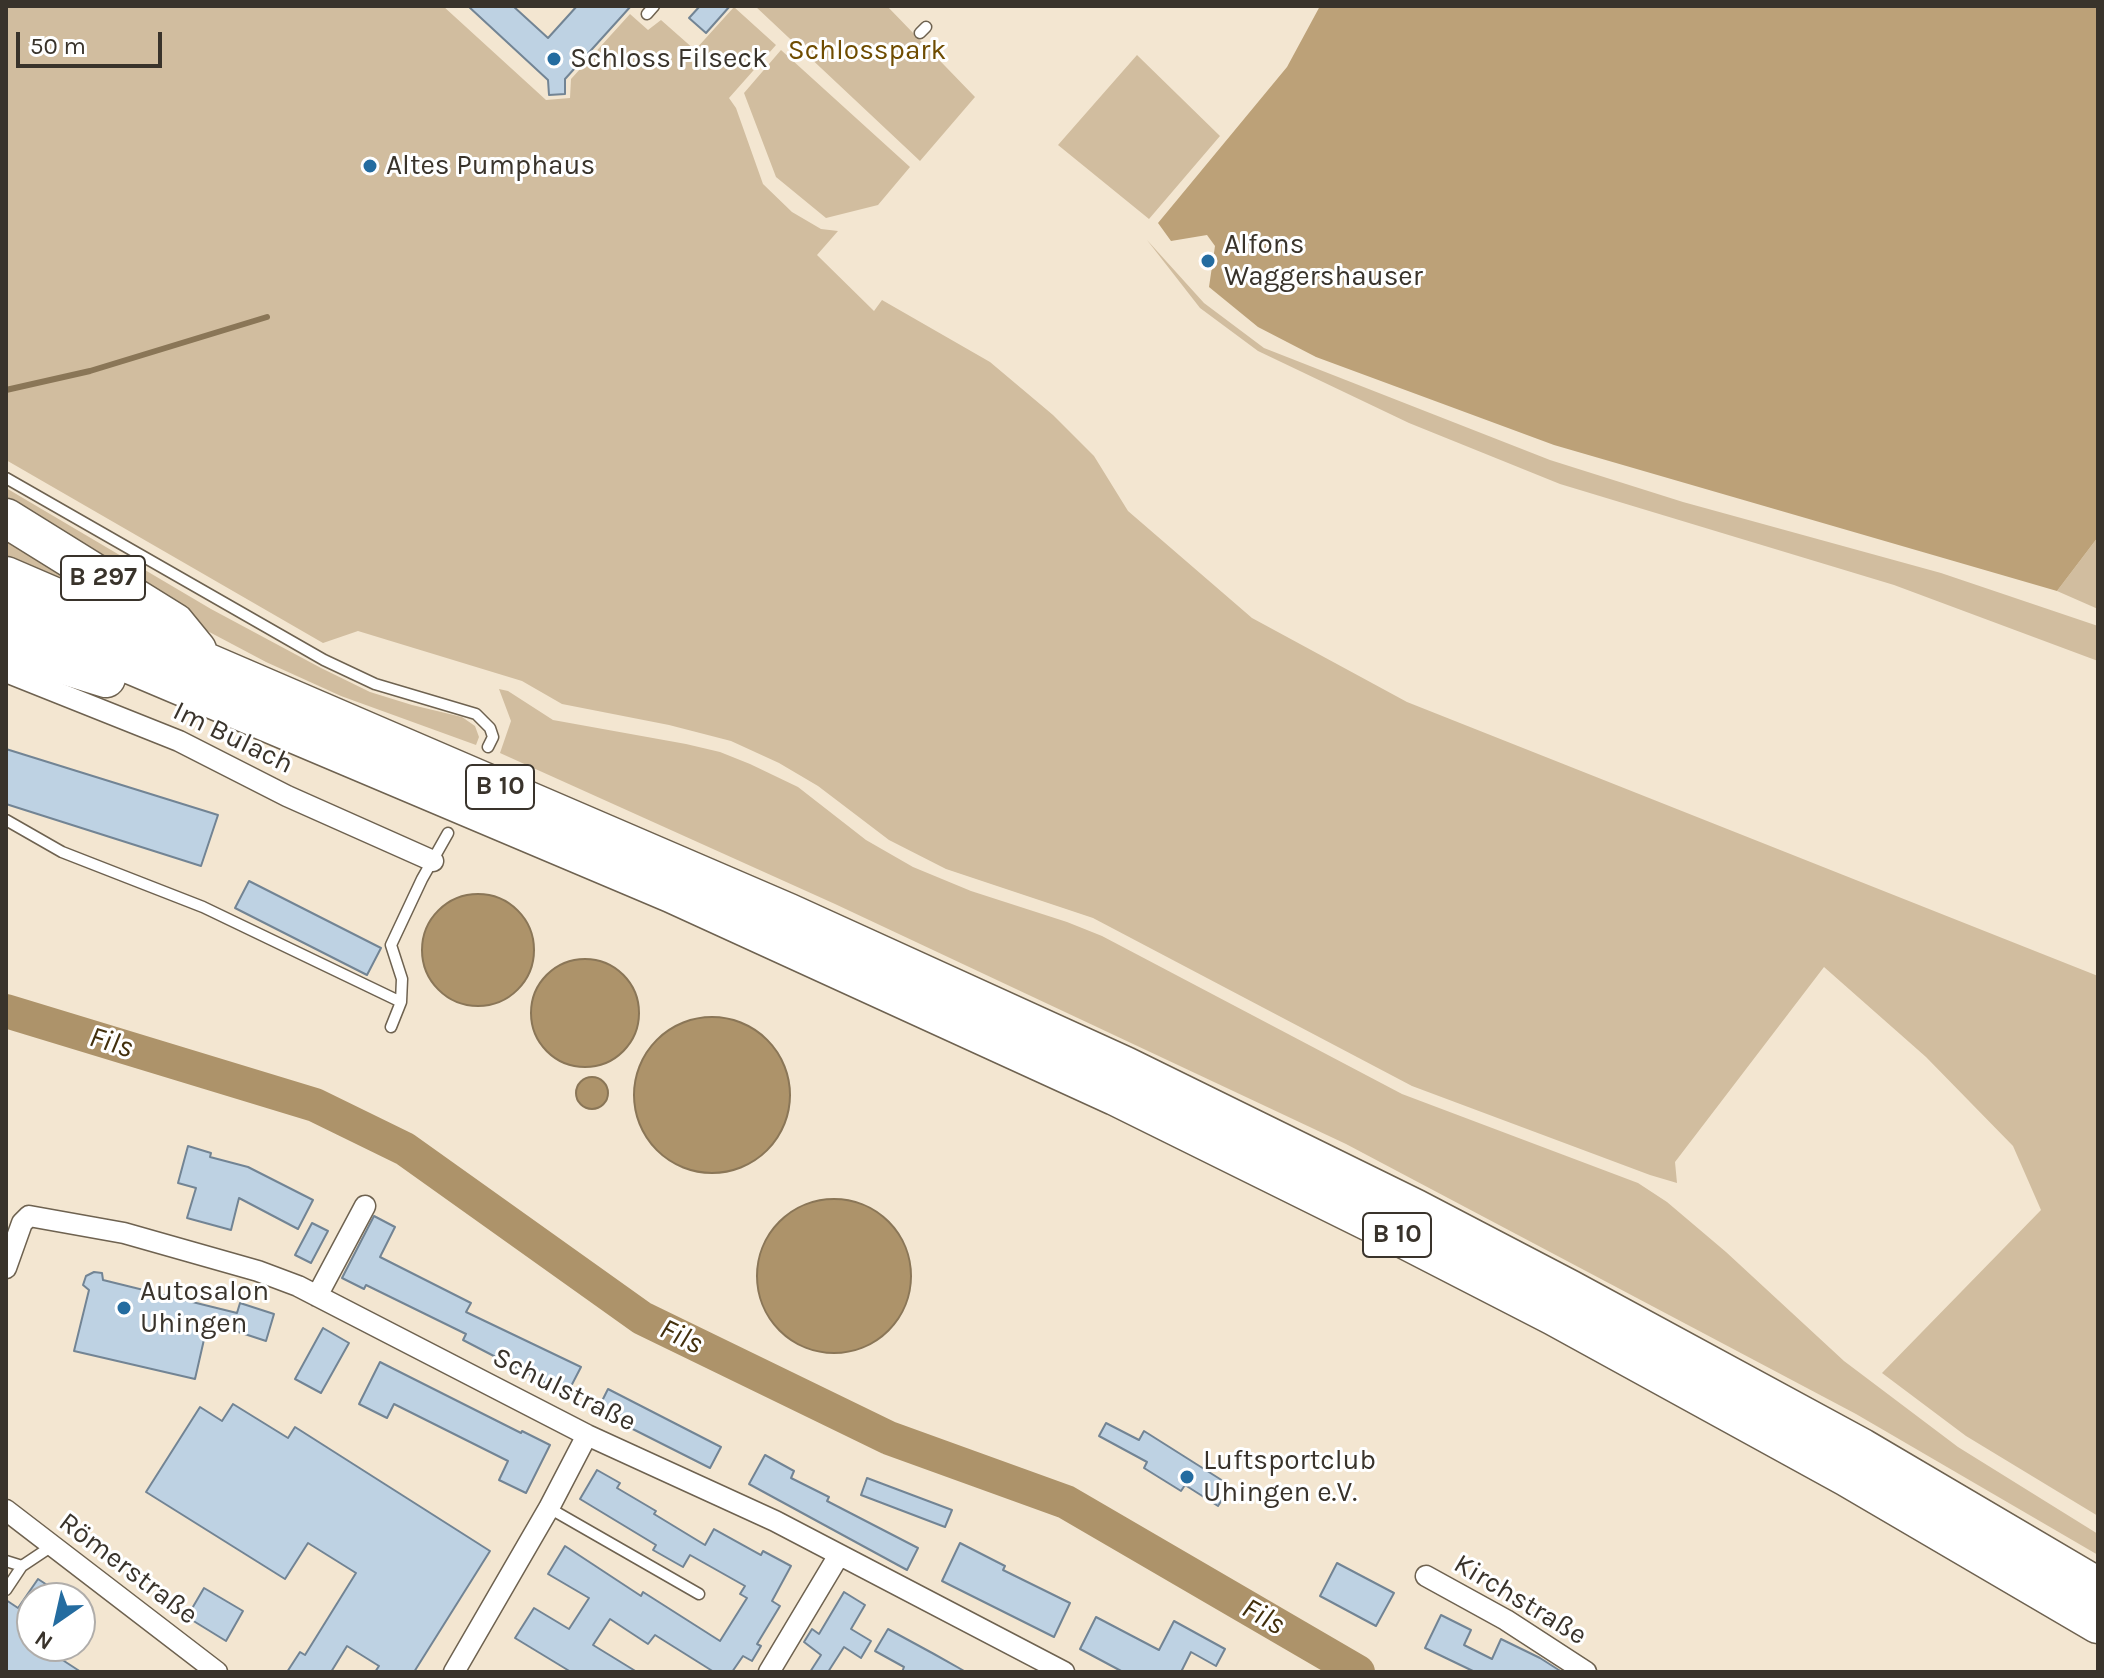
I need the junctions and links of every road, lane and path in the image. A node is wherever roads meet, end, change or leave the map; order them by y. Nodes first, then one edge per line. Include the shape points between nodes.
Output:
1 (6, 478) edge
2 (6, 518) edge
3 (6, 576) edge
4 (6, 612) edge
5 (6, 647) edge
6 (6, 672) edge
7 (204, 679) junction
8 (488, 747) dead end
9 (6, 820) edge
10 (448, 833) dead end
11 (433, 861) junction
12 (401, 1002) junction
13 (391, 1027) dead end
14 (365, 1206) dead end
15 (6, 1268) edge
16 (317, 1296) junction
17 (587, 1435) junction
18 (549, 1508) junction
19 (6, 1510) edge
20 (52, 1546) junction
21 (839, 1555) junction
22 (6, 1561) edge
23 (22, 1566) junction
24 (1426, 1576) dead end
25 (2098, 1587) edge
26 (6, 1590) edge
27 (699, 1594) dead end
28 (2098, 1624) edge
29 (217, 1672) edge
30 (454, 1672) edge
31 (769, 1672) edge
32 (1064, 1672) edge
33 (1586, 1672) edge

1 - 8 lane via 324,660 375,684 476,714 490,728
2 - 7 highway, B 297 via 175,623
3 - 7 highway, B 10
4 - 7 highway, B 10
5 - 7 highway, B 10 via 140,688
6 - 11 street, Im Bulach via 179,741
7 - 25 highway, B 10 via 466,772 1125,1066 1611,1311 1862,1448
7 - 28 highway, B 10 via 1115,1096 1404,1239 1860,1484
9 - 12 lane via 62,852 203,907
10 - 11 lane
11 - 12 lane via 391,945 402,979
12 - 13 lane
14 - 16 street
15 - 16 street, Schulstraße via 29,1216 124,1233 258,1271
16 - 17 street, Schulstraße
17 - 18 street
17 - 21 street, Schulstraße
18 - 27 lane
18 - 30 street
19 - 20 street, Römerstraße
20 - 23 lane
20 - 29 street, Römerstraße
21 - 31 street
21 - 32 street, Schulstraße
22 - 23 lane
23 - 26 lane
24 - 33 street, Kirchstraße

